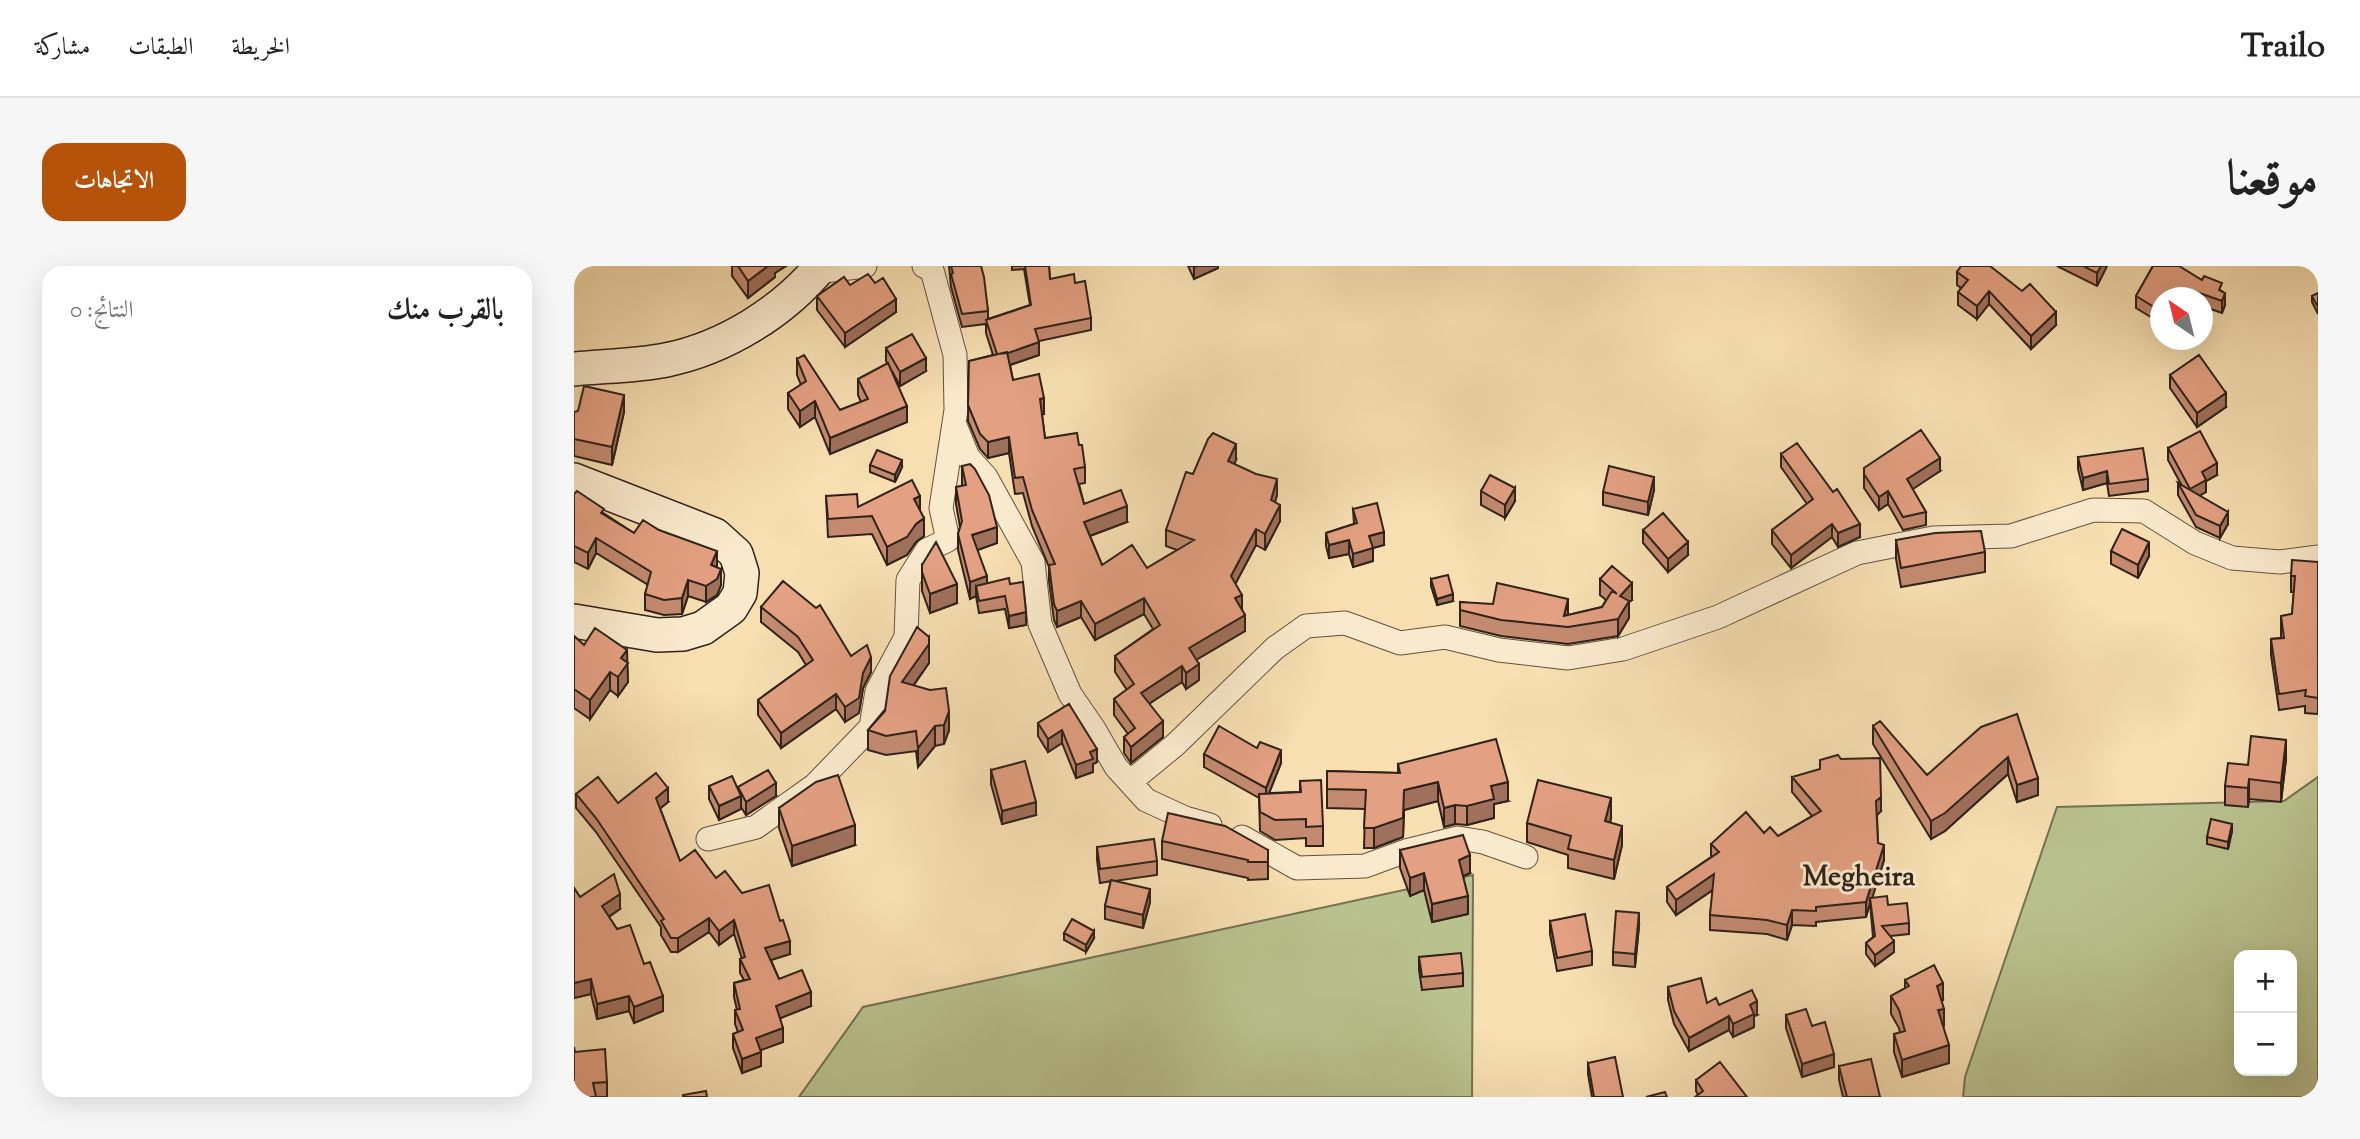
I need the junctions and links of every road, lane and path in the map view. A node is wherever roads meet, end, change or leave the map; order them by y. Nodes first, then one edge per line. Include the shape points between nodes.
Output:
1 (865, 266) edge
2 (924, 266) edge
3 (818, 269) edge
4 (574, 369) edge
5 (955, 425) junction
6 (574, 480) edge
7 (2318, 557) edge
8 (574, 621) edge
9 (1130, 782) junction
10 (708, 839) dead end
11 (1525, 857) dead end

1 - 3 street
2 - 5 street via 932,271 955,355
3 - 4 main road via 780,306 745,329 697,351 665,360
5 - 9 street via 968,457 986,477 1033,562 1040,624 1070,694
5 - 10 street via 941,508 948,540 927,550 908,580 906,637 877,691 871,727 815,785 756,827
6 - 8 main road via 715,535 736,554 742,573 740,593 731,608 693,631 657,635
7 - 9 street via 2280,562 2232,558 2144,511 2093,510 2011,536 1933,538 1857,553 1718,617 1623,649 1568,657 1499,650 1445,637 1400,643 1345,623 1306,626 1275,648
9 - 11 street via 1146,800 1185,818 1230,830 1297,868 1365,866 1458,838

